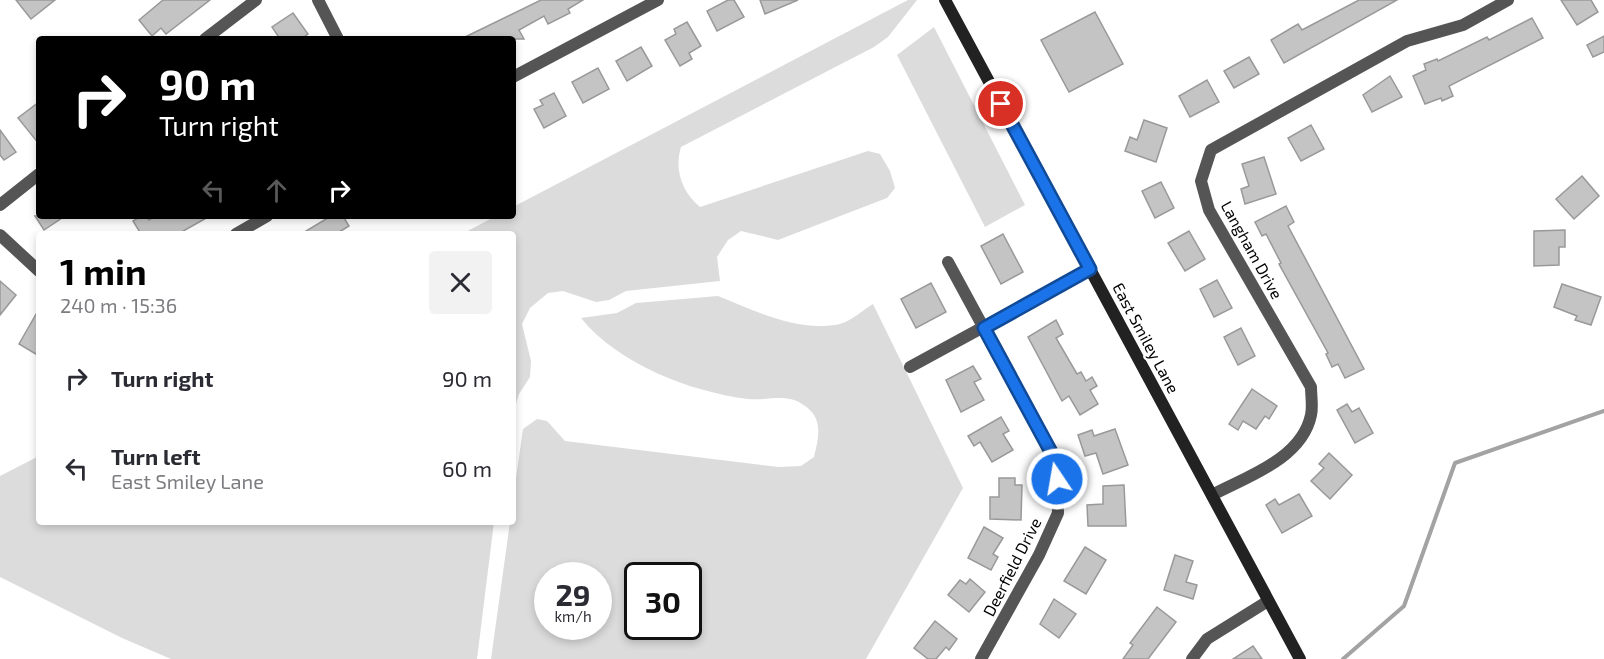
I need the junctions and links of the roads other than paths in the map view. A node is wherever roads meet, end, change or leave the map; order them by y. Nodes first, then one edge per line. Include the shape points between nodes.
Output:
1 (256, 0) edge
2 (318, 0) edge
3 (658, 0) edge
4 (945, 0) edge
5 (1508, 0) edge
6 (209, 36) edge
7 (336, 36) edge
8 (516, 75) edge
9 (36, 176) edge
10 (0, 205) edge
11 (262, 219) edge
12 (241, 231) edge
13 (0, 235) edge
14 (948, 262) dead end
15 (36, 269) edge
16 (1090, 269) junction
17 (984, 328) junction
18 (910, 368) dead end
19 (1212, 495) junction
20 (1268, 601) junction
21 (981, 659) edge
22 (1191, 659) edge
23 (1300, 659) edge

1 - 6 street
2 - 7 street
3 - 8 street
4 - 16 street, East Smiley Lane
5 - 19 street, Langham Drive via 1463,25 1407,41 1211,150 1201,181 1209,210 1311,387 1312,414 1304,435 1278,460
9 - 10 street
11 - 12 street
13 - 15 street
14 - 17 street, Deerfield Drive
16 - 17 street
16 - 19 street, East Smiley Lane
17 - 18 street
17 - 21 street, Deerfield Drive via 1057,463 1058,513
19 - 20 street, East Smiley Lane
20 - 22 street via 1207,639
20 - 23 street, East Smiley Lane

